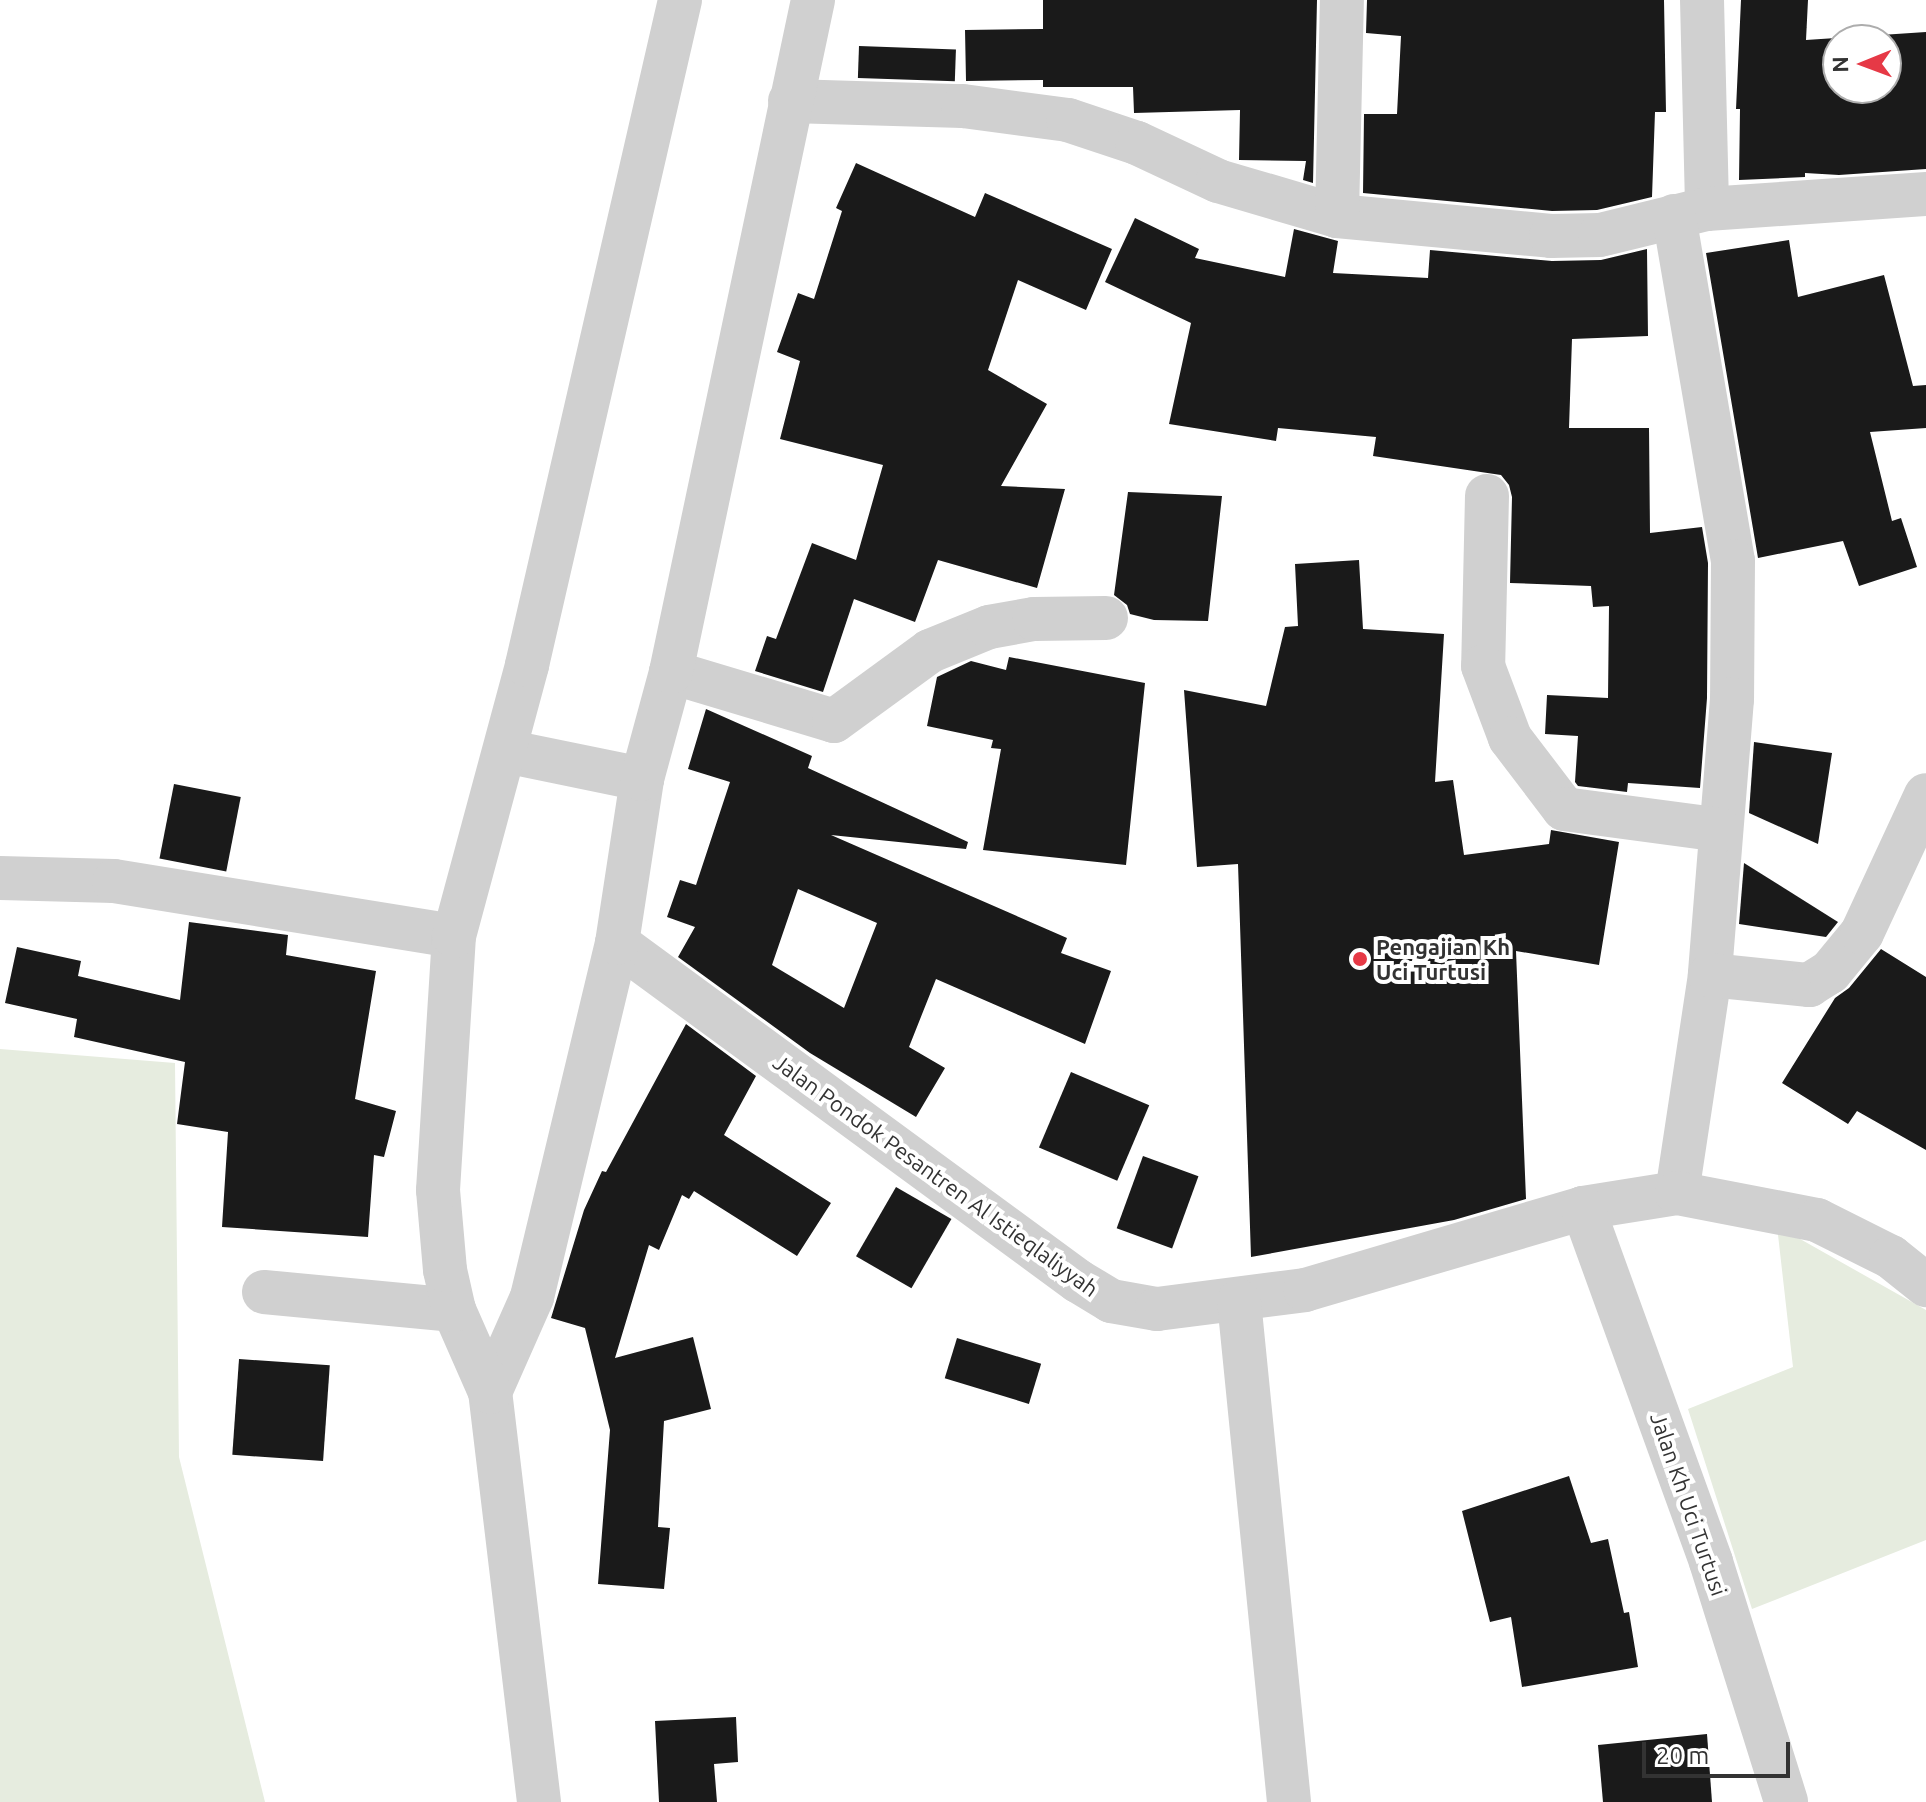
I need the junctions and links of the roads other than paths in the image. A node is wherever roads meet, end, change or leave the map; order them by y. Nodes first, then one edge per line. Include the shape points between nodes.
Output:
1 (680, 0) edge
2 (813, 0) edge
3 (1342, 0) edge
4 (1702, 0) edge
5 (790, 101) junction
6 (1926, 194) edge
7 (1691, 212) junction
8 (1337, 216) junction
9 (1487, 496) dead end
10 (1106, 618) dead end
11 (671, 672) junction
12 (505, 751) junction
13 (642, 779) junction
14 (1926, 795) edge
15 (1721, 830) junction
16 (0, 878) edge
17 (454, 936) junction
18 (617, 943) junction
19 (1710, 975) junction
20 (1677, 1193) junction
21 (1583, 1208) junction
22 (1926, 1285) edge
23 (264, 1292) dead end
24 (1239, 1301) junction
25 (454, 1310) junction
26 (490, 1392) junction
27 (539, 1802) edge
28 (1289, 1802) edge
29 (1786, 1802) edge

1 - 12 street
2 - 5 street
3 - 8 street
4 - 7 street
5 - 8 street via 963,106 1068,120 1137,143 1218,181
5 - 11 street
6 - 7 street
7 - 8 street via 1600,235 1551,236
7 - 15 street via 1733,561 1732,699
9 - 15 street via 1483,666 1510,738 1564,809
10 - 11 street via 1034,619 989,627 930,651 834,721
11 - 13 street
12 - 13 street
12 - 17 street
13 - 18 street
14 - 19 street via 1862,933 1830,972 1809,985
15 - 19 street
16 - 17 street via 114,881
17 - 25 street via 438,1190
18 - 24 street, Jalan Pondok Pesantren Al Istieqlaliyyah via 1111,1301 1157,1309
18 - 26 street via 532,1297
19 - 20 street
20 - 21 street, Jalan Pondok Pesantren Al Istieqlaliyyah
20 - 22 street, Jalan Pondok Pesantren Al Istieqlaliyyah via 1817,1220 1891,1257
21 - 24 street, Jalan Pondok Pesantren Al Istieqlaliyyah via 1305,1290
21 - 29 street, Jalan Kh Uci Turtusi via 1711,1562
23 - 25 street
24 - 28 street
25 - 26 street
26 - 27 street

